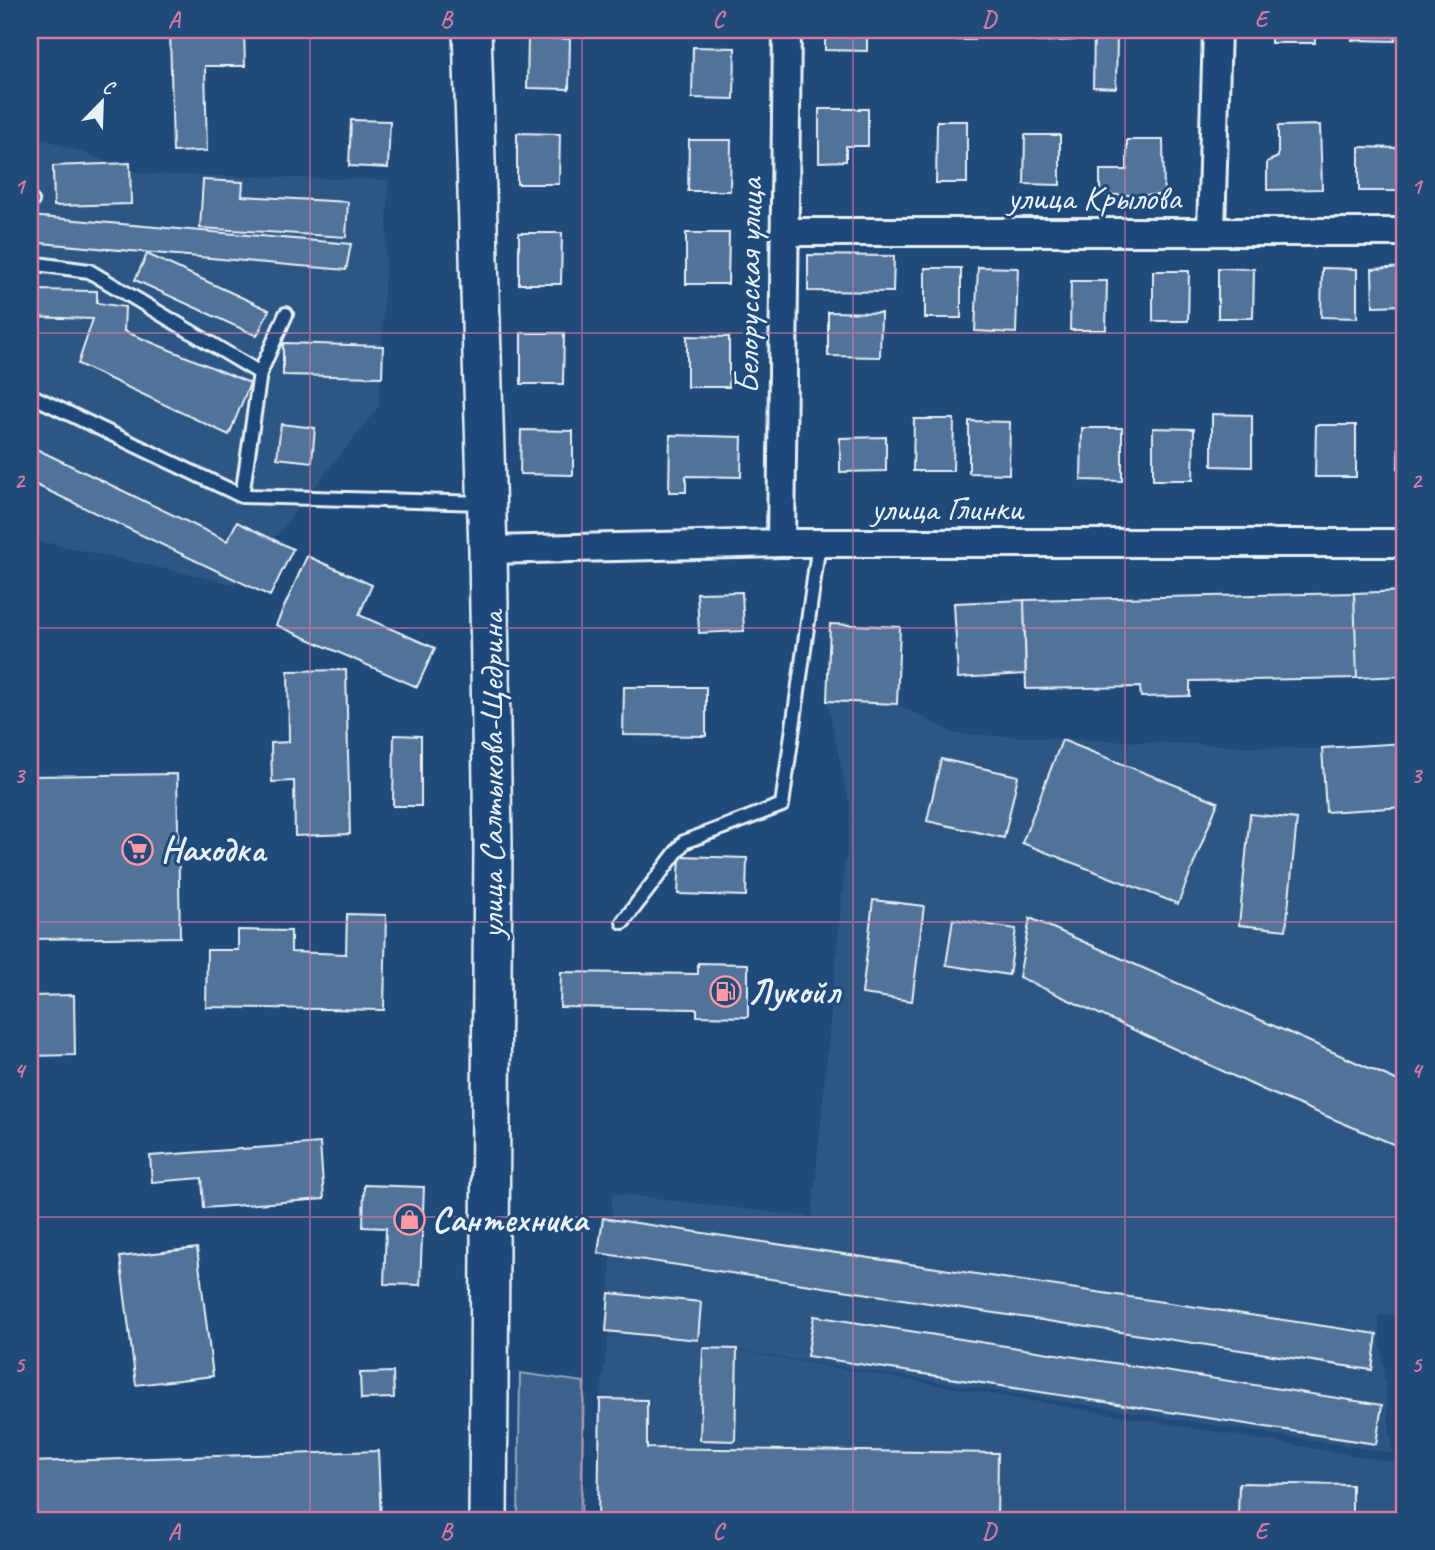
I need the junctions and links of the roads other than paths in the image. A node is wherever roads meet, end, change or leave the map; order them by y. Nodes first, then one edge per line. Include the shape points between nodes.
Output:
1 (472, 30) edge
2 (787, 30) edge
3 (1217, 30) edge
4 (1212, 231) junction
5 (784, 232) junction
6 (1405, 232) edge
7 (30, 263) edge
8 (286, 314) dead end
9 (260, 373) junction
10 (30, 395) edge
11 (242, 496) junction
12 (485, 503) junction
13 (781, 543) junction
14 (819, 543) junction
15 (1405, 543) edge
16 (488, 550) junction
17 (623, 922) dead end
18 (488, 1520) edge

1 - 12 main road, улица Салтыкова-Щедрина
2 - 5 street, Белорусская улица
3 - 4 street
4 - 5 street, улица Крылова
4 - 6 street, улица Крылова
5 - 13 street, Белорусская улица
7 - 9 lane via 89,271
8 - 9 lane
9 - 11 lane
10 - 11 lane
11 - 12 lane
12 - 16 main road, улица Салтыкова-Щедрина
13 - 14 street, улица Глинки
13 - 16 street, улица Глинки
14 - 15 street, улица Глинки
14 - 17 lane via 782,805 684,842
16 - 18 main road, улица Салтыкова-Щедрина via 494,842

